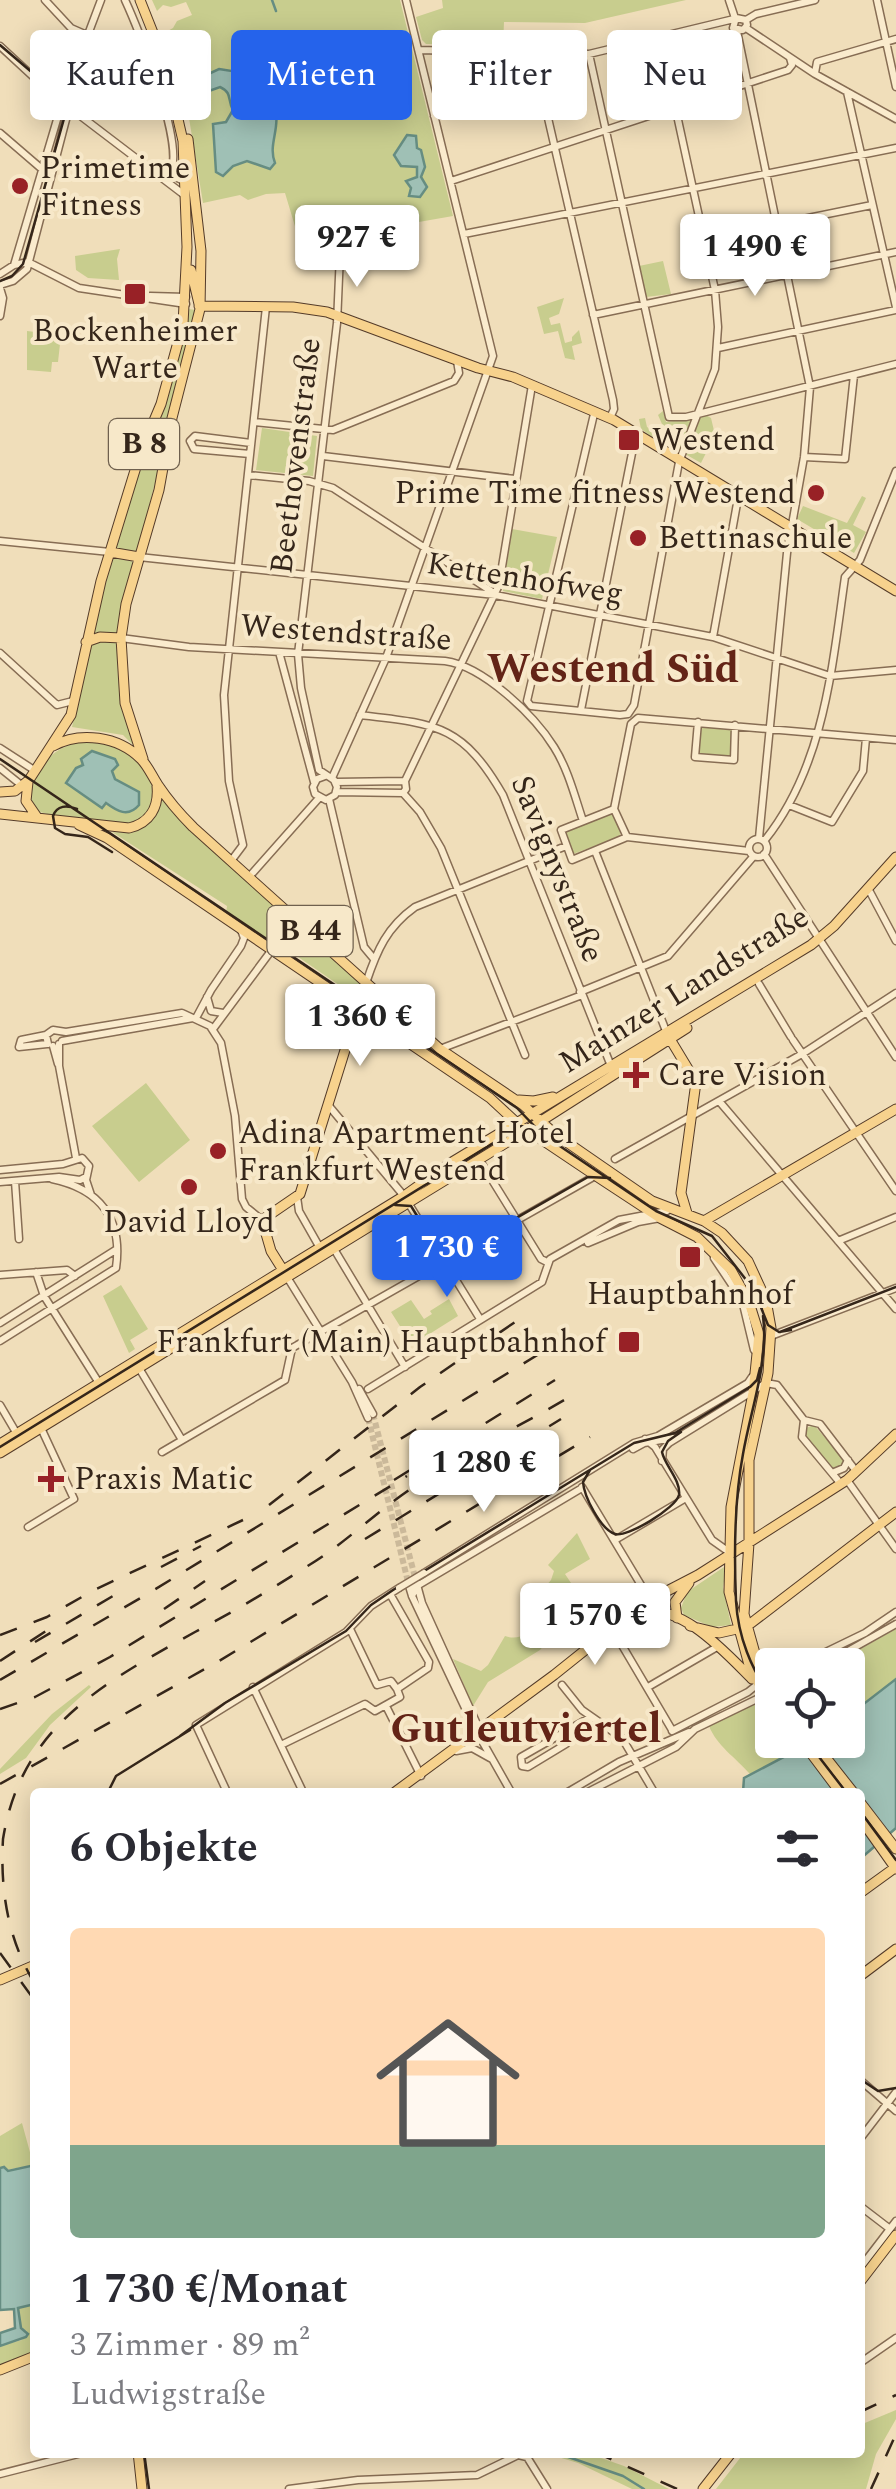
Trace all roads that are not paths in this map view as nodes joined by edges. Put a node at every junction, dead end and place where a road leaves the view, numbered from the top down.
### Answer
1 (45, 0) edge
2 (101, 0) edge
3 (124, 0) edge
4 (142, 0) edge
5 (406, 0) edge
6 (729, 0) edge
7 (815, 0) edge
8 (876, 0) edge
9 (737, 23) junction
10 (76, 30) edge
11 (90, 30) edge
12 (698, 30) edge
13 (896, 39) edge
14 (886, 41) junction
15 (0, 46) edge
16 (418, 50) junction
17 (432, 50) edge
18 (607, 50) edge
19 (588, 54) joint
20 (790, 58) junction
21 (30, 73) edge
22 (815, 74) junction
23 (746, 84) junction
24 (742, 85) edge
25 (896, 87) edge
26 (847, 92) junction
27 (432, 108) edge
28 (894, 116) edge
29 (62, 120) edge
30 (66, 120) edge
31 (435, 120) edge
32 (549, 120) edge
33 (636, 120) edge
34 (679, 120) edge
35 (88, 121) joint
36 (65, 126) junction
37 (606, 130) junction
38 (0, 133) edge
39 (555, 147) junction
40 (896, 148) edge
41 (861, 155) junction
42 (142, 161) junction
43 (54, 164) junction
44 (42, 170) junction
45 (169, 174) junction
46 (765, 174) junction
47 (451, 181) junction
48 (184, 187) junction
49 (692, 188) junction
50 (622, 202) junction
51 (872, 205) junction
52 (570, 212) junction
53 (776, 224) junction
54 (757, 228) junction
55 (464, 234) junction
56 (704, 239) junction
57 (187, 248) junction
58 (896, 252) edge
59 (340, 254) junction
60 (884, 254) junction
61 (23, 265) junction
62 (0, 274) edge
63 (787, 274) junction
64 (768, 278) junction
65 (0, 287) edge
66 (715, 290) junction
67 (186, 301) junction
68 (643, 304) junction
69 (200, 306) junction
70 (266, 307) junction
71 (896, 308) edge
72 (594, 315) junction
73 (0, 316) edge
74 (338, 318) junction
75 (798, 332) junction
76 (718, 348) junction
77 (458, 361) junction
78 (896, 364) edge
79 (488, 370) junction
80 (854, 376) junction
81 (532, 384) junction
82 (810, 386) junction
83 (698, 412) junction
84 (594, 414) junction
85 (610, 418) junction
86 (254, 422) junction
87 (326, 432) junction
88 (636, 434) junction
89 (145, 440) junction
90 (252, 442) junction
91 (165, 452) junction
92 (250, 454) junction
93 (323, 456) junction
94 (804, 457) junction
95 (679, 462) junction
96 (896, 471) edge
97 (451, 473) junction
98 (248, 476) junction
99 (515, 479) junction
100 (319, 483) junction
101 (738, 498) junction
102 (791, 528) junction
103 (0, 541) edge
104 (425, 548) junction
105 (110, 552) junction
106 (139, 557) junction
107 (853, 567) junction
108 (237, 568) junction
109 (307, 576) junction
110 (411, 587) junction
111 (896, 591) edge
112 (495, 595) junction
113 (548, 605) junction
114 (598, 614) junction
115 (649, 624) junction
116 (121, 638) junction
117 (713, 638) junction
118 (86, 642) junction
119 (227, 649) junction
120 (280, 652) junction
121 (0, 653) edge
122 (298, 654) junction
123 (386, 658) junction
124 (776, 658) junction
125 (461, 665) junction
126 (896, 670) edge
127 (830, 676) junction
128 (74, 701) junction
129 (581, 710) junction
130 (360, 715) junction
131 (631, 717) junction
132 (698, 722) junction
133 (432, 724) junction
134 (735, 726) junction
135 (770, 728) junction
136 (819, 733) junction
137 (866, 738) junction
138 (896, 740) edge
139 (53, 746) junction
140 (0, 748) edge
141 (144, 762) junction
142 (0, 768) edge
143 (331, 779) junction
144 (405, 781) junction
145 (27, 783) junction
146 (314, 783) junction
147 (157, 784) junction
148 (0, 792) edge
149 (336, 792) junction
150 (403, 793) junction
151 (319, 798) junction
152 (330, 799) junction
153 (789, 806) junction
154 (614, 809) junction
155 (0, 814) edge
156 (39, 819) junction
157 (584, 820) junction
158 (79, 824) junction
159 (627, 838) junction
160 (762, 839) junction
161 (566, 846) junction
162 (595, 851) junction
163 (751, 854) junction
164 (764, 854) junction
165 (896, 857) edge
166 (529, 860) junction
167 (231, 861) junction
168 (896, 866) edge
169 (249, 877) junction
170 (456, 888) junction
171 (870, 892) junction
172 (240, 930) junction
173 (821, 941) junction
174 (896, 941) edge
175 (271, 950) junction
176 (374, 959) junction
177 (641, 968) junction
178 (366, 982) junction
179 (759, 984) junction
180 (896, 992) edge
181 (581, 994) junction
182 (207, 996) junction
183 (361, 997) junction
184 (342, 999) junction
185 (357, 1010) junction
186 (225, 1012) junction
187 (867, 1012) junction
188 (196, 1018) junction
189 (114, 1024) junction
190 (510, 1024) junction
191 (213, 1029) junction
192 (107, 1032) junction
193 (668, 1036) junction
194 (54, 1042) junction
195 (440, 1049) junction
196 (802, 1054) junction
197 (525, 1055) dead end
198 (896, 1056) edge
199 (611, 1066) junction
200 (576, 1087) junction
201 (490, 1098) junction
202 (512, 1098) junction
203 (694, 1098) junction
204 (719, 1101) junction
205 (329, 1106) junction
206 (708, 1108) junction
207 (896, 1109) edge
208 (691, 1118) junction
209 (528, 1121) junction
210 (856, 1133) junction
211 (496, 1135) junction
212 (76, 1158) junction
213 (480, 1159) junction
214 (615, 1159) dead end
215 (0, 1170) edge
216 (595, 1176) junction
217 (781, 1176) junction
218 (86, 1177) junction
219 (52, 1179) junction
220 (15, 1181) junction
221 (0, 1183) edge
222 (896, 1191) edge
223 (92, 1196) junction
224 (403, 1196) junction
225 (298, 1197) junction
226 (634, 1202) junction
227 (655, 1211) junction
228 (634, 1216) junction
229 (695, 1218) junction
230 (896, 1218) edge
231 (262, 1220) junction
232 (517, 1221) junction
233 (599, 1235) junction
234 (19, 1240) dead end
235 (838, 1241) junction
236 (702, 1244) junction
237 (118, 1248) junction
238 (320, 1248) junction
239 (334, 1248) junction
240 (106, 1258) junction
241 (444, 1262) junction
242 (547, 1262) junction
243 (117, 1264) junction
244 (36, 1272) junction
245 (285, 1274) junction
246 (0, 1275) edge
247 (76, 1276) junction
248 (896, 1288) edge
249 (882, 1293) junction
250 (44, 1296) junction
251 (368, 1306) junction
252 (896, 1309) edge
253 (52, 1310) junction
254 (480, 1319) junction
255 (0, 1322) edge
256 (750, 1326) junction
257 (322, 1332) junction
258 (771, 1336) junction
259 (0, 1341) edge
260 (758, 1342) junction
261 (137, 1364) junction
262 (405, 1367) junction
263 (766, 1383) junction
264 (101, 1387) junction
265 (368, 1388) dead end
266 (753, 1390) junction
267 (737, 1403) junction
268 (0, 1405) edge
269 (748, 1414) junction
270 (370, 1416) tunnel mouth
271 (804, 1420) junction
272 (41, 1428) junction
273 (692, 1430) junction
274 (671, 1434) junction
275 (896, 1434) edge
276 (19, 1437) junction
277 (182, 1440) junction
278 (647, 1440) junction
279 (0, 1444) edge
280 (162, 1452) dead end
281 (0, 1453) edge
282 (662, 1460) junction
283 (848, 1460) junction
284 (857, 1472) junction
285 (832, 1473) junction
286 (581, 1482) junction
287 (844, 1482) junction
288 (686, 1498) junction
289 (896, 1512) edge
290 (749, 1522) junction
291 (880, 1525) junction
292 (28, 1527) dead end
293 (769, 1530) junction
294 (615, 1540) junction
295 (749, 1543) junction
296 (896, 1549) edge
297 (726, 1550) junction
298 (745, 1572) junction
299 (698, 1575) junction
300 (419, 1581) junction
301 (643, 1587) junction
302 (666, 1591) junction
303 (390, 1594) junction
304 (650, 1600) junction
305 (422, 1603) junction
306 (660, 1610) junction
307 (896, 1612) edge
308 (630, 1616) junction
309 (678, 1618) junction
310 (896, 1624) edge
311 (690, 1626) junction
312 (741, 1628) junction
313 (350, 1629) junction
314 (613, 1630) junction
315 (716, 1647) junction
316 (834, 1648) edge
317 (853, 1648) edge
318 (755, 1660) edge
319 (755, 1677) edge
320 (562, 1685) dead end
321 (254, 1687) junction
322 (648, 1687) junction
323 (397, 1689) junction
324 (755, 1690) edge
325 (755, 1693) edge
326 (517, 1702) junction
327 (386, 1706) junction
328 (473, 1715) junction
329 (591, 1717) junction
330 (569, 1730) junction
331 (672, 1730) junction
332 (695, 1730) junction
333 (477, 1732) junction
334 (669, 1741) junction
335 (281, 1745) junction
336 (450, 1753) junction
337 (632, 1756) junction
338 (814, 1758) edge
339 (826, 1758) edge
340 (492, 1759) junction
341 (637, 1764) junction
342 (421, 1776) junction
343 (226, 1788) edge
344 (301, 1788) edge
345 (403, 1788) edge
346 (509, 1788) edge
347 (575, 1788) edge
348 (595, 1788) edge
349 (652, 1788) edge
350 (837, 1788) edge
351 (850, 1788) edge
352 (865, 1810) edge
353 (865, 1823) edge
354 (892, 1850) edge
355 (896, 1868) edge
356 (865, 1890) edge
357 (896, 1950) edge
358 (30, 1967) edge
359 (865, 1972) edge
360 (0, 1983) edge
361 (865, 2084) edge
362 (896, 2092) edge
363 (887, 2104) junction
364 (896, 2111) edge
365 (865, 2133) edge
366 (865, 2210) edge
367 (896, 2221) edge
368 (893, 2232) edge
369 (896, 2244) edge
370 (865, 2263) edge
371 (865, 2274) edge
372 (865, 2284) edge
373 (896, 2338) edge
374 (30, 2358) edge
375 (865, 2360) edge
376 (0, 2370) edge
377 (63, 2458) edge
378 (139, 2458) edge
379 (512, 2458) edge
380 (527, 2458) edge
381 (727, 2458) edge
382 (0, 2474) edge
383 (410, 2476) junction
384 (142, 2489) edge
385 (288, 2489) edge
386 (411, 2489) edge
387 (547, 2489) edge
388 (703, 2489) edge

1 - 10 street
2 - 11 street
3 - 45 street
4 - 48 main road, B 8
4 - 48 main road, B 8
5 - 16 street
6 - 9 street
7 - 9 street
8 - 14 street
9 - 12 street
9 - 20 street
9 - 23 street
13 - 14 street
14 - 22 street
14 - 25 street
15 - 21 street
16 - 17 street
16 - 27 street
18 - 19 street
19 - 37 street
20 - 22 street
20 - 23 street
22 - 26 street
23 - 24 street
23 - 46 street
26 - 28 street
26 - 41 street
29 - 44 street
30 - 36 street
31 - 47 street
32 - 39 street
33 - 37 street
34 - 49 street
35 - 36 street
35 - 42 street
36 - 43 street
37 - 39 street
37 - 50 street
38 - 44 street
39 - 47 street
39 - 52 street
40 - 41 street
41 - 46 street
41 - 51 street
42 - 45 street
42 - 48 street
43 - 44 street
43 - 61 street
44 - 61 street
45 - 48 street
46 - 49 street
46 - 53 street
47 - 55 street
48 - 57 main road, B 8
48 - 69 main road, B 8
49 - 50 street
49 - 56 street
50 - 52 street
50 - 68 street
51 - 53 street
51 - 60 street
52 - 55 street
52 - 72 street
53 - 54 street
53 - 63 street
54 - 56 street
54 - 64 street
55 - 79 street
56 - 66 street
57 - 67 main road, B 8
57 - 69 main road
58 - 60 street
59 - 59 street
59 - 74 street, Beethovenstraße
60 - 63 street
60 - 71 street
61 - 62 street
61 - 65 street
61 - 67 street
63 - 64 street
63 - 75 street
64 - 66 street
65 - 73 street
66 - 68 street
66 - 76 street
67 - 69 main road
67 - 89 main road, B 8
68 - 72 street
68 - 83 street
69 - 70 main road
69 - 91 main road, B 8
70 - 74 main road
70 - 86 street
71 - 75 street
72 - 85 street
74 - 77 main road
74 - 87 street, Beethovenstraße
75 - 76 street
75 - 82 street
76 - 83 street
77 - 79 main road
77 - 87 street
78 - 80 street
79 - 81 main road
79 - 97 street
80 - 82 street
80 - 94 street
81 - 84 main road
81 - 99 street
82 - 83 street
82 - 94 street
83 - 95 street
84 - 85 main road
84 - 113 street
85 - 88 main road
86 - 87 street
86 - 90 street
87 - 93 street, Beethovenstraße
88 - 95 main road
88 - 114 street
89 - 91 main road
89 - 105 main road, B 8
90 - 92 street
90 - 92 street
91 - 106 main road, B 8
92 - 98 street
93 - 97 street
93 - 100 street, Beethovenstraße
94 - 102 street
95 - 101 main road
95 - 115 street
96 - 107 street
97 - 99 street
97 - 104 street
98 - 100 street
98 - 108 street
99 - 112 street
100 - 104 street
100 - 109 street, Beethovenstraße
101 - 102 main road
101 - 117 street
102 - 107 main road
102 - 124 street
103 - 105 street
104 - 110 street
104 - 112 street
105 - 106 main road
105 - 118 main road, B 8
106 - 108 street, Kettenhofweg
106 - 116 main road, B 8
107 - 111 main road
107 - 127 street
108 - 109 street, Kettenhofweg
108 - 119 street
109 - 110 street, Kettenhofweg
109 - 122 street, Beethovenstraße
110 - 112 street, Kettenhofweg
110 - 123 street
112 - 113 street, Kettenhofweg
112 - 125 street
113 - 114 street, Kettenhofweg
113 - 129 street
114 - 115 street, Kettenhofweg
114 - 129 street
115 - 117 street, Kettenhofweg
115 - 131 street
116 - 118 main road, Westendstraße
116 - 119 street, Westendstraße
116 - 141 main road, B 8
117 - 124 street, Kettenhofweg
118 - 128 main road, B 8
119 - 120 street, Westendstraße
119 - 167 street
120 - 122 street, Westendstraße
120 - 146 street
121 - 128 street
122 - 123 street, Westendstraße
122 - 143 street, Beethovenstraße
123 - 125 street, Westendstraße
123 - 130 street
124 - 127 street, Kettenhofweg
124 - 135 street
125 - 133 street
125 - 157 street, Westendstraße
126 - 127 street, Kettenhofweg
127 - 136 street
128 - 139 main road, B 8
129 - 131 street
130 - 133 street, Savignystraße
130 - 143 street
131 - 132 street
131 - 154 street
132 - 134 street
132 - 134 street
133 - 144 street
133 - 166 street, Savignystraße
134 - 135 street
135 - 136 street
135 - 160 street
136 - 137 street
136 - 153 street
137 - 138 street
137 - 153 street
139 - 141 main road
139 - 145 main road, B 8
140 - 145 street
141 - 147 main road, B 8
142 - 145 street
143 - 144 street
143 - 146 street
143 - 149 street
144 - 150 street
145 - 148 main road
145 - 156 main road
146 - 151 street
147 - 158 main road
147 - 167 main road, B 44
149 - 150 street
149 - 152 street
150 - 170 street
151 - 152 street
151 - 169 street
152 - 176 street
153 - 160 street
154 - 157 street
154 - 159 street
155 - 156 main road
156 - 158 main road
157 - 161 street
158 - 172 main road, B 44
159 - 162 street
159 - 163 street
160 - 163 street
160 - 164 street
161 - 162 street
161 - 166 street
162 - 177 street
163 - 164 street
163 - 177 street
164 - 173 street
165 - 173 main road, Mainzer Landstraße
166 - 170 street
166 - 181 street, Savignystraße
167 - 169 main road, B 44
168 - 171 main road, Mainzer Landstraße
169 - 178 main road, B 44
170 - 176 street
170 - 190 street
171 - 173 main road, Mainzer Landstraße
171 - 174 street
172 - 175 main road, B 44
172 - 182 street
173 - 179 main road, Mainzer Landstraße
173 - 187 street
173 - 193 main road, Mainzer Landstraße
175 - 184 main road, B 44
175 - 186 street
176 - 178 street
177 - 181 street
177 - 193 street
178 - 183 main road
178 - 195 main road, B 44
179 - 193 main road, Mainzer Landstraße
179 - 196 street, Mainzer Landstraße
180 - 187 street
181 - 190 street
181 - 199 street, Savignystraße
182 - 186 street
182 - 188 street
183 - 184 main road
183 - 185 main road
184 - 185 main road, B 44
185 - 201 main road, B 44
185 - 205 main road
186 - 191 street
187 - 196 street
187 - 198 street
188 - 189 street
188 - 191 street
188 - 192 street
189 - 192 street
189 - 194 street
190 - 195 street
190 - 197 street
191 - 231 street
192 - 194 street
193 - 199 main road, Mainzer Landstraße
193 - 203 main road
193 - 209 main road, Mainzer Landstraße
194 - 212 street
195 - 202 main road, B 44
196 - 204 street
196 - 210 street, Mainzer Landstraße
199 - 200 main road, Mainzer Landstraße
200 - 202 main road
200 - 209 main road, Mainzer Landstraße
201 - 209 main road, B 44
201 - 211 main road
202 - 209 main road, B 44
203 - 206 street
203 - 208 main road
204 - 206 street
204 - 217 street
205 - 224 street
205 - 225 main road
206 - 208 street
207 - 210 main road
208 - 214 street
208 - 229 main road
209 - 211 main road, Mainzer Landstraße
209 - 213 main road, Mainzer Landstraße
209 - 216 main road, B 44
209 - 227 main road, B 44
210 - 217 main road
210 - 222 street, Mainzer Landstraße
211 - 224 main road, Mainzer Landstraße
212 - 215 street
212 - 218 street
213 - 224 main road, Mainzer Landstraße
213 - 232 street
216 - 226 main road, B 44
216 - 232 street
217 - 229 main road
217 - 235 street
218 - 219 street
218 - 223 street
219 - 220 street
219 - 223 street
220 - 221 street
220 - 234 street
223 - 237 street
224 - 238 main road, Mainzer Landstraße
224 - 239 main road, Mainzer Landstraße
224 - 241 street
225 - 231 main road
225 - 238 street
226 - 227 main road, B 44
226 - 228 main road
227 - 228 street
227 - 229 main road, B 44
227 - 233 street
227 - 236 main road, B 44
228 - 233 street
229 - 236 main road
229 - 258 main road, B 44
230 - 235 street
231 - 245 main road
232 - 241 street
232 - 242 street
233 - 242 street
235 - 249 street
236 - 256 street
236 - 260 main road, B 44
237 - 240 street
237 - 243 street
238 - 245 main road, Mainzer Landstraße
239 - 245 main road, Mainzer Landstraße
239 - 251 street
240 - 243 street
240 - 247 street
241 - 251 street
241 - 254 street
242 - 254 street
243 - 253 street
244 - 246 street
244 - 247 street
244 - 250 street
245 - 257 street
245 - 261 main road, Mainzer Landstraße
247 - 250 street
248 - 249 street
249 - 252 street
249 - 258 street
250 - 253 street
250 - 255 street
251 - 257 street
251 - 262 street
253 - 259 street
253 - 264 street
254 - 262 street
256 - 260 street
256 - 274 street
257 - 270 street
257 - 277 street
258 - 263 main road, B 44
260 - 266 main road, B 44
261 - 264 main road, Mainzer Landstraße
261 - 277 street
262 - 265 street
263 - 266 street
263 - 271 street
263 - 290 main road, B 44
264 - 272 main road, Mainzer Landstraße
264 - 276 main road, Mainzer Landstraße
266 - 267 street
266 - 269 main road, B 44
267 - 269 street
267 - 273 street
268 - 276 street
269 - 297 main road, B 44
271 - 283 street
271 - 285 street
272 - 276 main road, Mainzer Landstraße
272 - 292 street
273 - 274 street
273 - 282 street
274 - 278 street
275 - 284 main road
276 - 279 main road, Mainzer Landstraße
276 - 281 main road, Mainzer Landstraße
277 - 280 street
278 - 282 street
278 - 286 street
282 - 288 street
283 - 284 street
283 - 285 street
284 - 287 main road
285 - 287 street
286 - 294 street
286 - 300 street
286 - 300 street
287 - 291 street
287 - 293 main road
288 - 294 street
288 - 297 street
289 - 291 main road
290 - 293 main road
290 - 295 main road, B 44
291 - 296 street
291 - 312 main road
293 - 295 main road
294 - 301 street
295 - 297 main road
295 - 298 main road, B 44
297 - 298 main road
297 - 299 main road
297 - 312 main road, B 44
298 - 312 main road, B 44
299 - 302 main road
299 - 309 main road
300 - 303 street, bridge
300 - 305 street
300 - 305 street
300 - 333 street
301 - 302 street
301 - 304 street
302 - 304 main road
303 - 313 street
303 - 323 street
304 - 306 street
304 - 308 main road
305 - 328 street
306 - 308 main road
306 - 309 main road
307 - 316 street
308 - 314 main road
309 - 311 main road
310 - 317 street
311 - 312 main road
311 - 315 main road
312 - 318 main road, B 44
313 - 321 street
313 - 323 street
314 - 322 street
314 - 326 main road
315 - 319 main road
315 - 322 street
320 - 329 street
321 - 335 street
321 - 343 street
322 - 331 street
323 - 327 street
324 - 331 street
325 - 332 street
326 - 328 street
326 - 333 main road
327 - 335 street
327 - 342 street
328 - 333 street
329 - 330 street
329 - 337 street
330 - 330 street
331 - 334 street
332 - 334 street
332 - 341 street
333 - 336 main road
333 - 340 street
334 - 337 street
335 - 344 street
336 - 340 street
336 - 342 main road
337 - 341 street
337 - 347 street
338 - 350 main road
339 - 351 main road
340 - 346 street
341 - 348 street
341 - 349 street
342 - 345 main road
352 - 354 main road
353 - 354 main road
354 - 355 main road
355 - 356 main road
357 - 359 main road
358 - 360 main road
361 - 363 street
362 - 363 street
363 - 364 street
363 - 365 street
366 - 368 street
367 - 368 street
368 - 370 street
368 - 371 main road
369 - 372 main road
373 - 375 street
374 - 376 main road
377 - 382 street
378 - 384 main road
379 - 383 street
380 - 387 street
381 - 388 main road
383 - 385 street
383 - 386 street

